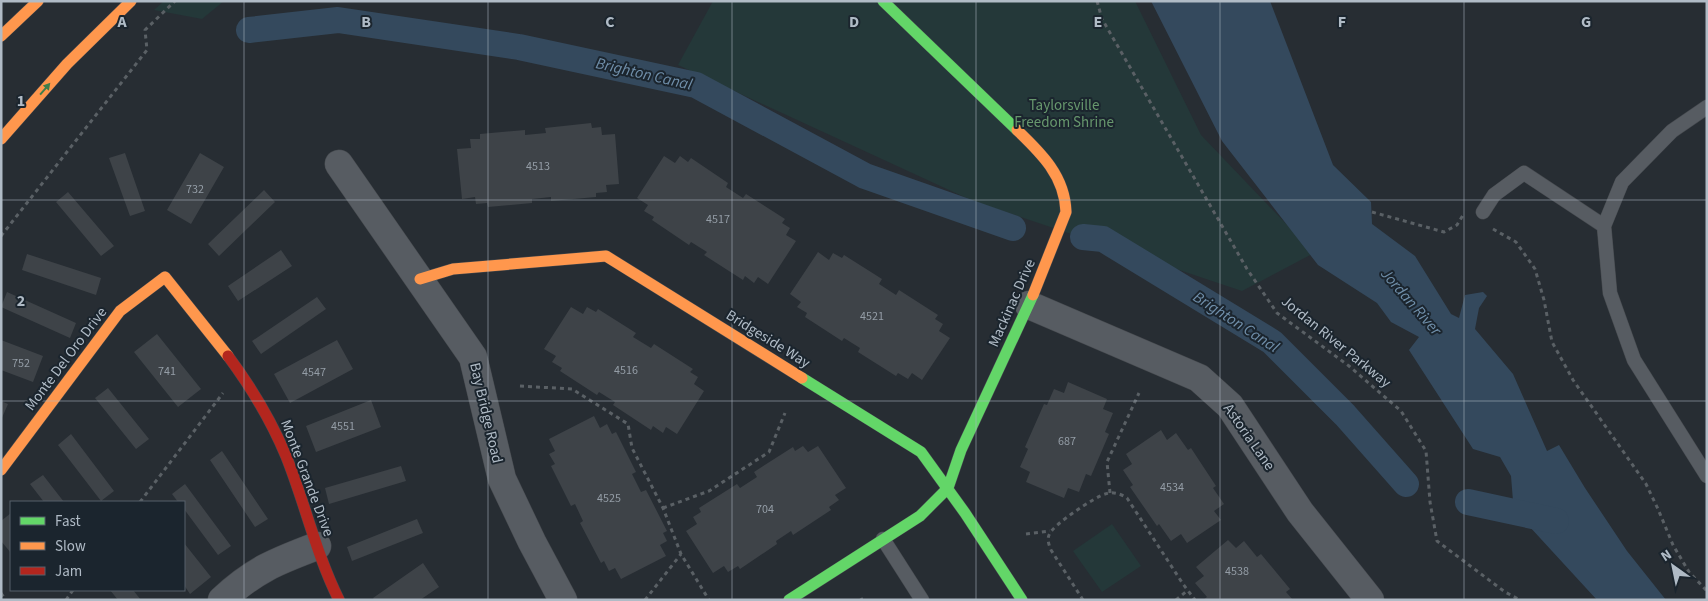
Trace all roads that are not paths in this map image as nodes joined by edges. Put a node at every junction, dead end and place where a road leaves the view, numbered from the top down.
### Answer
1 (38, 1) edge
2 (130, 1) edge
3 (883, 1) edge
4 (4, 34) edge
5 (1707, 106) edge
6 (1, 139) edge
7 (339, 164) dead end
8 (1477, 215) road end
9 (1604, 226) junction
10 (165, 277) joint
11 (420, 279) junction
12 (1029, 305) junction
13 (1, 470) edge
14 (1707, 476) edge
15 (948, 488) junction
16 (883, 539) junction
17 (317, 546) junction
18 (222, 600) edge
19 (339, 600) edge
20 (563, 600) edge
21 (789, 600) edge
22 (922, 600) edge
23 (1022, 600) edge
24 (1370, 600) edge

1 - 4 street
6 -> 2 street
3 - 12 street, Mackinac Drive
5 - 9 lane
7 - 11 street, Bay Bridge Road
8 - 9 lane
9 - 14 lane
10 - 13 street, Monte Del Oro Drive
10 - 17 street, Monte Grande Drive
11 - 15 street, Bridgeside Way
11 - 20 street, Bay Bridge Road
12 - 15 street, Mackinac Drive
12 - 24 street, Astoria Lane
15 - 16 street, Mackinac Drive
15 - 23 street, Bridgeside Way
16 - 21 street, Mackinac Drive
16 - 22 lane
17 - 18 street
17 - 19 street, Monte Grande Drive

